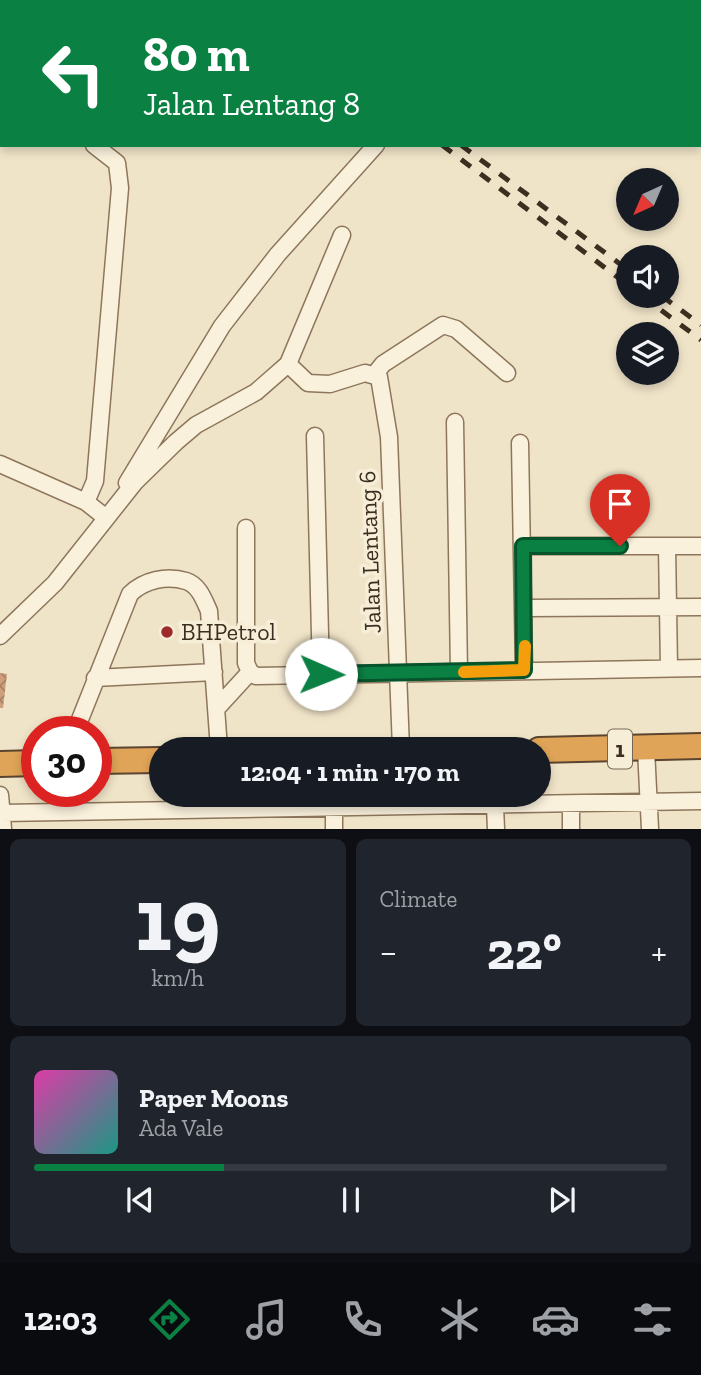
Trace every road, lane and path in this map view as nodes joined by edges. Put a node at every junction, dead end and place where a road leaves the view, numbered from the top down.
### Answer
1 (97, 147) edge
2 (374, 147) edge
3 (342, 235) dead end
4 (288, 364) junction
5 (507, 373) dead end
6 (375, 374) junction
7 (455, 422) dead end
8 (314, 436) dead end
9 (520, 443) dead end
10 (0, 464) edge
11 (86, 502) junction
12 (105, 517) junction
13 (246, 528) dead end
14 (701, 545) edge
15 (523, 546) junction
16 (667, 546) junction
17 (701, 607) edge
18 (525, 608) junction
19 (667, 608) junction
20 (0, 636) edge
21 (669, 668) junction
22 (701, 668) edge
23 (524, 670) junction
24 (250, 671) junction
25 (214, 672) junction
26 (459, 672) junction
27 (321, 674) junction
28 (398, 674) junction
29 (95, 678) junction
30 (217, 708) junction
31 (81, 716) edge
32 (218, 737) edge
33 (401, 737) edge
34 (701, 746) edge
35 (646, 748) junction
36 (551, 750) edge
37 (149, 760) edge
38 (112, 761) edge
39 (21, 763) edge
40 (0, 764) edge
41 (0, 795) edge
42 (701, 801) edge
43 (650, 802) junction
44 (551, 805) edge
45 (570, 805) junction
46 (243, 807) edge
47 (334, 807) edge
48 (495, 807) edge
49 (2, 823) edge
50 (334, 829) edge
51 (496, 829) edge
52 (571, 829) edge
53 (650, 829) edge

1 - 11 street
2 - 12 street
3 - 4 street
4 - 6 street
4 - 12 street
5 - 6 street
6 - 28 street, Jalan Lentang 6
7 - 26 street
8 - 27 street
9 - 15 street
10 - 11 street
11 - 12 street
12 - 20 street
13 - 24 street
14 - 16 street
15 - 16 street
15 - 18 street
16 - 19 street
17 - 19 street
18 - 19 street
18 - 23 street
19 - 21 street
21 - 22 street
21 - 23 street
23 - 26 street
24 - 27 street
24 - 30 street
25 - 29 street
25 - 29 street
25 - 30 street
26 - 28 street
27 - 28 street
28 - 33 street, Jalan Lentang 6
29 - 31 street
30 - 32 street
34 - 35 highway, 1
35 - 36 highway, 1
35 - 43 street
37 - 38 highway
39 - 40 highway
41 - 49 street
42 - 43 street
43 - 45 street
43 - 53 street
44 - 45 street
45 - 52 street
46 - 49 street
47 - 50 street
48 - 51 street

